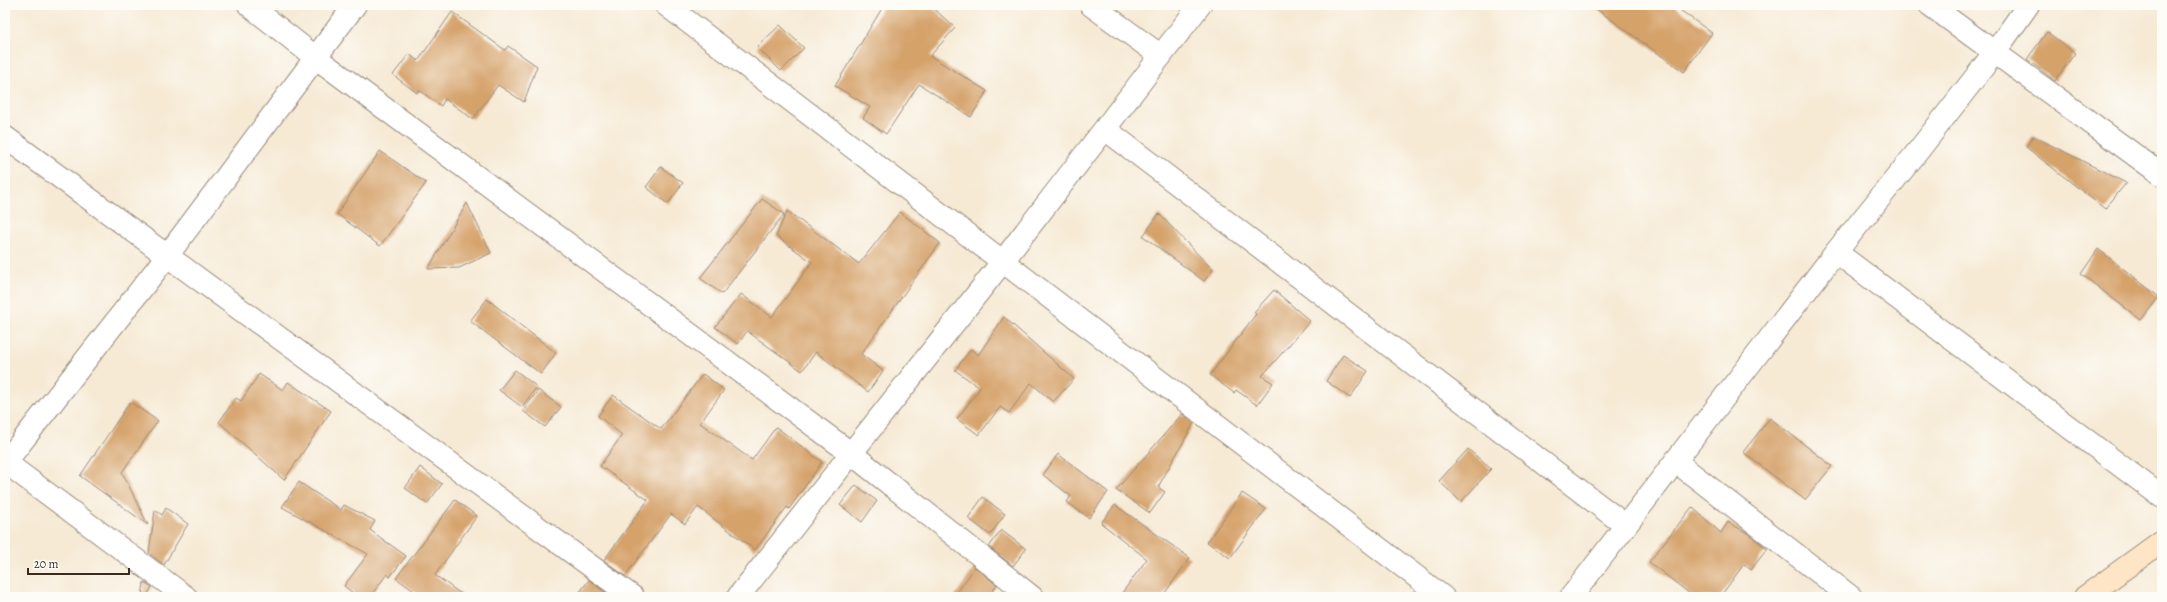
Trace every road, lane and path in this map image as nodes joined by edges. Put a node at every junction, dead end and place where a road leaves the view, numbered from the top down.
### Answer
1 (249, 5) edge
2 (355, 5) edge
3 (666, 5) edge
4 (1091, 5) edge
5 (1200, 5) edge
6 (1930, 5) edge
7 (2028, 5) edge
8 (1995, 52) junction
9 (1161, 56) junction
10 (315, 57) junction
11 (1105, 129) junction
12 (5, 137) edge
13 (2162, 175) edge
14 (1836, 252) junction
15 (167, 256) junction
16 (1004, 261) junction
17 (852, 454) junction
18 (1675, 461) junction
19 (5, 462) edge
20 (2162, 497) edge
21 (1625, 525) junction
22 (2162, 541) edge
23 (186, 597) edge
24 (634, 597) edge
25 (738, 597) edge
26 (1032, 597) edge
27 (1443, 597) edge
28 (1571, 597) edge
29 (1851, 597) edge
30 (2085, 597) edge

1 - 10 street
2 - 10 street
3 - 16 street
4 - 9 street
5 - 9 street
6 - 8 street
7 - 8 street
8 - 13 street
8 - 14 street
9 - 11 street
10 - 15 street
10 - 17 street
11 - 16 street
11 - 21 street
12 - 15 street
14 - 18 street
14 - 20 street
15 - 19 street
15 - 24 street
16 - 17 street
16 - 27 street
17 - 25 street
17 - 26 street
18 - 21 street
18 - 29 street
19 - 23 street
21 - 28 street
22 - 30 main road

